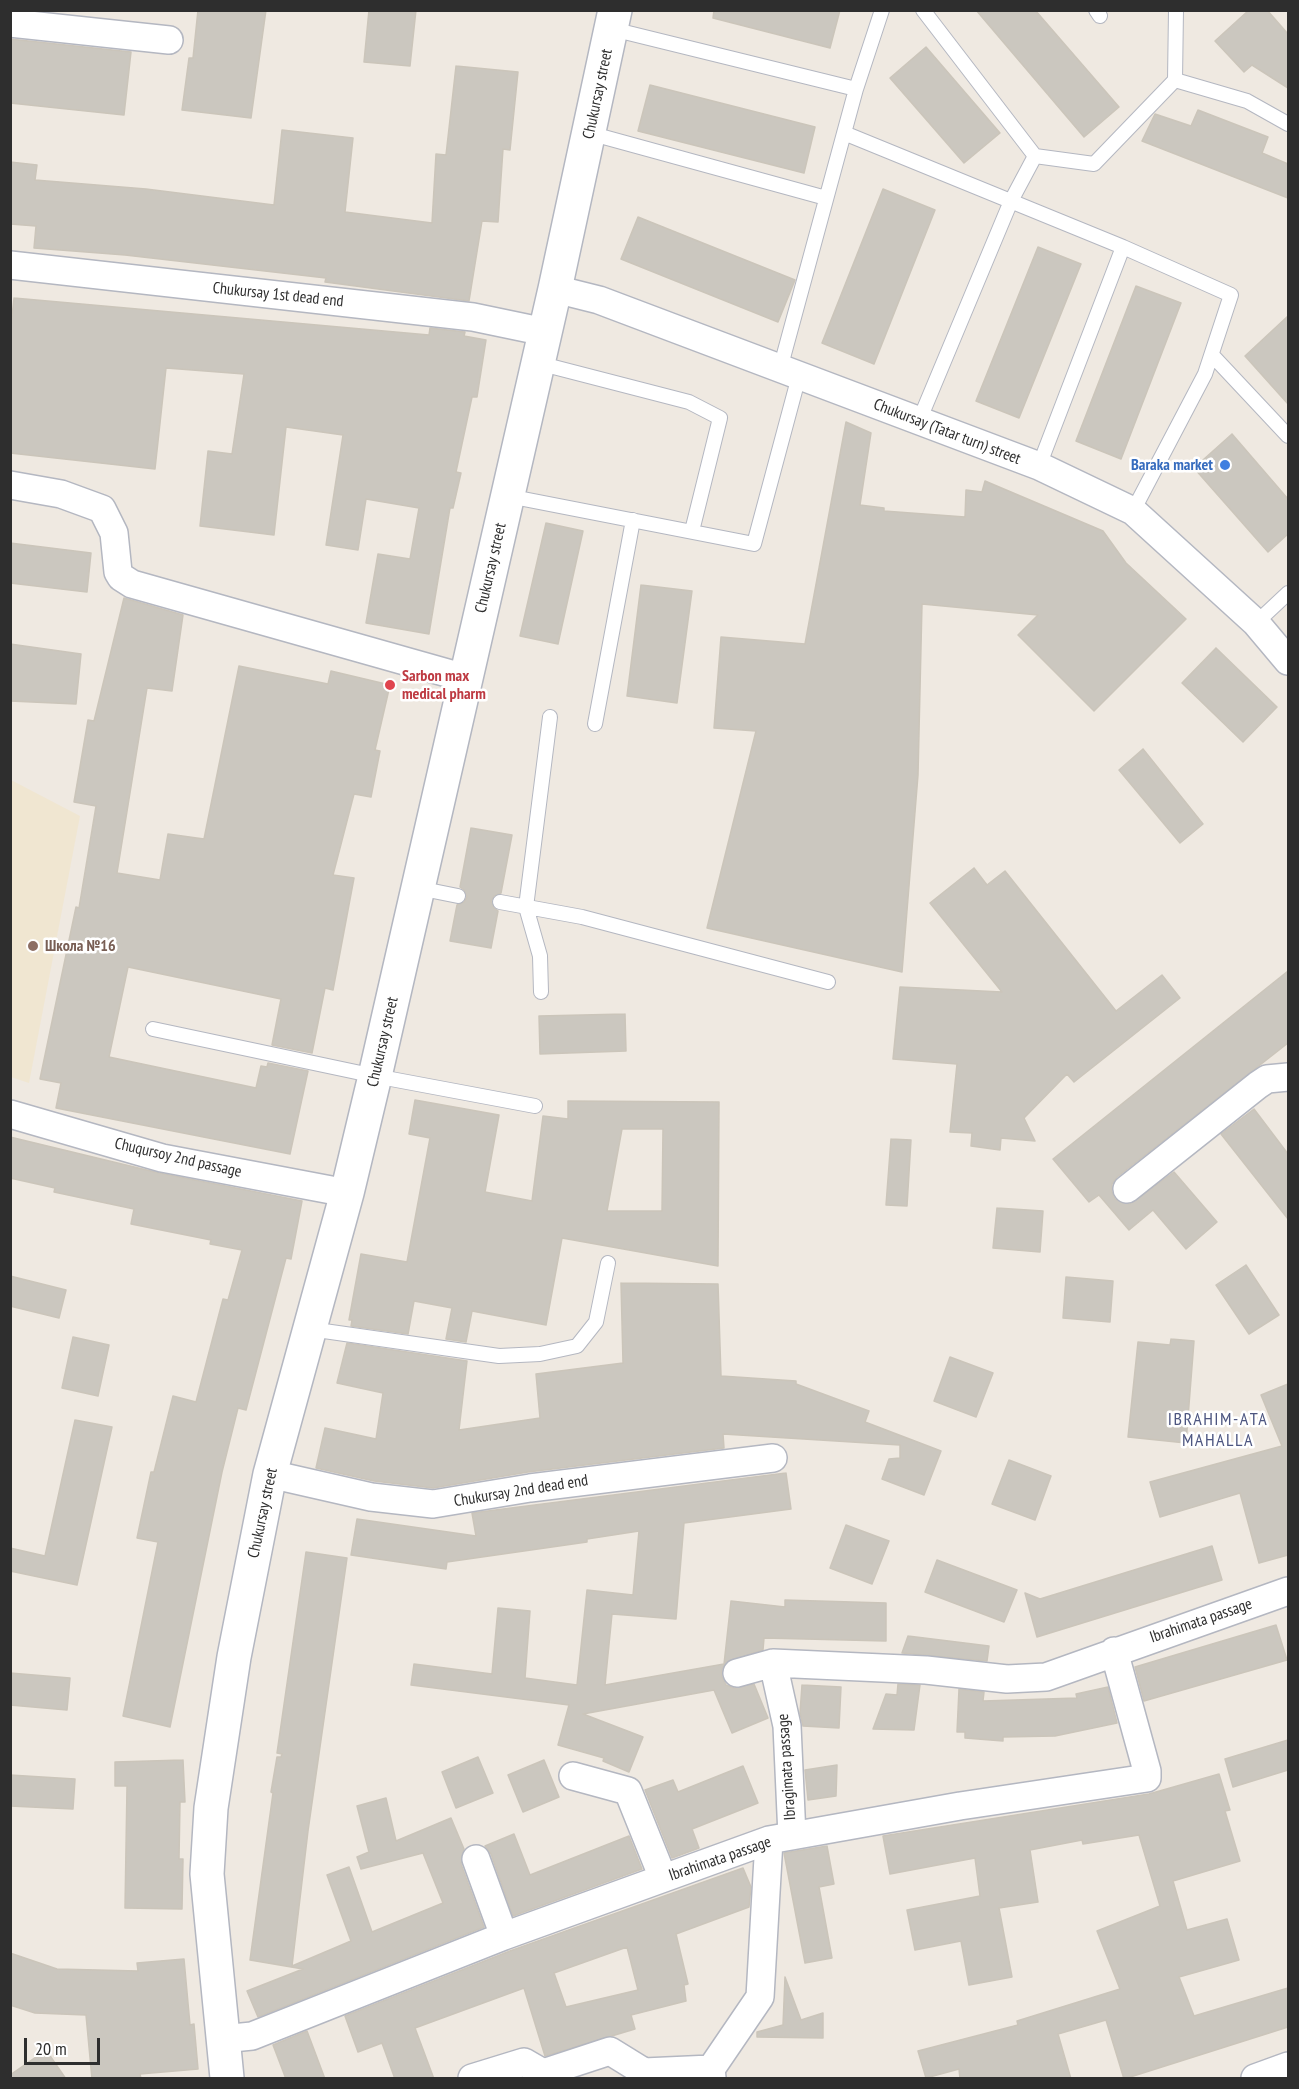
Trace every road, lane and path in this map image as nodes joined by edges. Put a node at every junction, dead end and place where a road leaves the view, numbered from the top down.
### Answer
1 (882, 10) edge
2 (923, 10) edge
3 (1176, 10) edge
4 (614, 20) edge
5 (10, 23) edge
6 (169, 40) dead end
7 (1175, 80) junction
8 (856, 90) junction
9 (1288, 124) edge
10 (589, 133) junction
11 (844, 133) junction
12 (1035, 156) junction
13 (826, 198) junction
14 (1011, 201) junction
15 (1123, 247) junction
16 (10, 265) edge
17 (555, 289) junction
18 (545, 332) junction
19 (1212, 355) junction
20 (538, 363) junction
21 (789, 373) junction
22 (919, 421) junction
23 (1288, 436) edge
24 (1039, 466) junction
25 (10, 485) edge
26 (508, 496) junction
27 (1133, 511) junction
28 (633, 520) junction
29 (692, 531) junction
30 (1288, 594) edge
31 (1256, 623) junction
32 (1288, 661) edge
33 (465, 678) junction
34 (550, 717) dead end
35 (595, 724) dead end
36 (418, 888) junction
37 (458, 896) dead end
38 (500, 903) dead end
39 (526, 907) junction
40 (828, 982) dead end
41 (541, 992) dead end
42 (153, 1029) dead end
43 (375, 1076) junction
44 (1288, 1077) edge
45 (535, 1106) dead end
46 (10, 1114) edge
47 (1127, 1189) dead end
48 (347, 1193) junction
49 (608, 1263) dead end
50 (310, 1329) junction
51 (773, 1458) dead end
52 (270, 1474) junction
53 (1288, 1591) edge
54 (1114, 1652) junction
55 (773, 1663) junction
56 (737, 1673) dead end
57 (573, 1776) dead end
58 (781, 1838) junction
59 (476, 1859) dead end
60 (663, 1878) junction
61 (504, 1936) junction
62 (222, 2039) junction
63 (1288, 2066) edge
64 (711, 2074) edge
65 (227, 2079) edge
66 (472, 2079) edge
67 (1255, 2079) edge

1 - 8 lane
2 - 12 lane
3 - 7 lane
4 - 8 lane
4 - 10 street, Chukursay street
5 - 6 street
7 - 9 lane
7 - 12 lane
8 - 11 lane
10 - 13 lane
10 - 17 street, Chukursay street
11 - 13 lane
11 - 14 lane
12 - 14 lane
13 - 21 lane
14 - 15 lane
14 - 22 lane
15 - 19 lane
15 - 24 lane
16 - 18 street, Chukursay 1st dead end
17 - 18 street, Chukursay street
17 - 21 street, Chukursay (Tatar turn) street
18 - 20 street, Chukursay street
19 - 23 lane
19 - 27 lane
20 - 26 street, Chukursay street
20 - 29 lane
21 - 22 street, Chukursay (Tatar turn) street
21 - 29 lane
22 - 24 street, Chukursay (Tatar turn) street
24 - 27 street, Chukursay (Tatar turn) street
25 - 33 street
26 - 28 lane
26 - 33 street, Chukursay street
27 - 31 street, Chukursay (Tatar turn) street
28 - 29 lane
28 - 35 lane
30 - 31 lane
31 - 32 street, Chukursay (Tatar turn) street
33 - 36 street, Chukursay street
34 - 39 lane
36 - 37 lane
36 - 43 street, Chukursay street
38 - 39 lane
39 - 40 lane
39 - 41 lane
42 - 43 lane
43 - 45 lane
43 - 48 street, Chukursay street
44 - 47 street
46 - 48 street, Chuqursoy 2nd passage
48 - 50 street, Chukursay street
49 - 50 lane
50 - 52 street, Chukursay street
51 - 52 street, Chukursay 2nd dead end
52 - 62 street, Chukursay street
53 - 54 street, Ibrahimаta passage
54 - 55 street, Ibrahimаta passage
54 - 58 street, Ibrahimаta passage
55 - 56 street, Ibrahimаta passage
55 - 58 street, Ibragimаta passage
57 - 60 street
58 - 60 street, Ibrahimаta passage
58 - 64 street, Ibragimаta passage
59 - 61 street
60 - 61 street, Ibrahimаta passage
61 - 62 street, Ibrahimаta passage
62 - 65 street, Chukursay street
63 - 67 street
64 - 66 street

